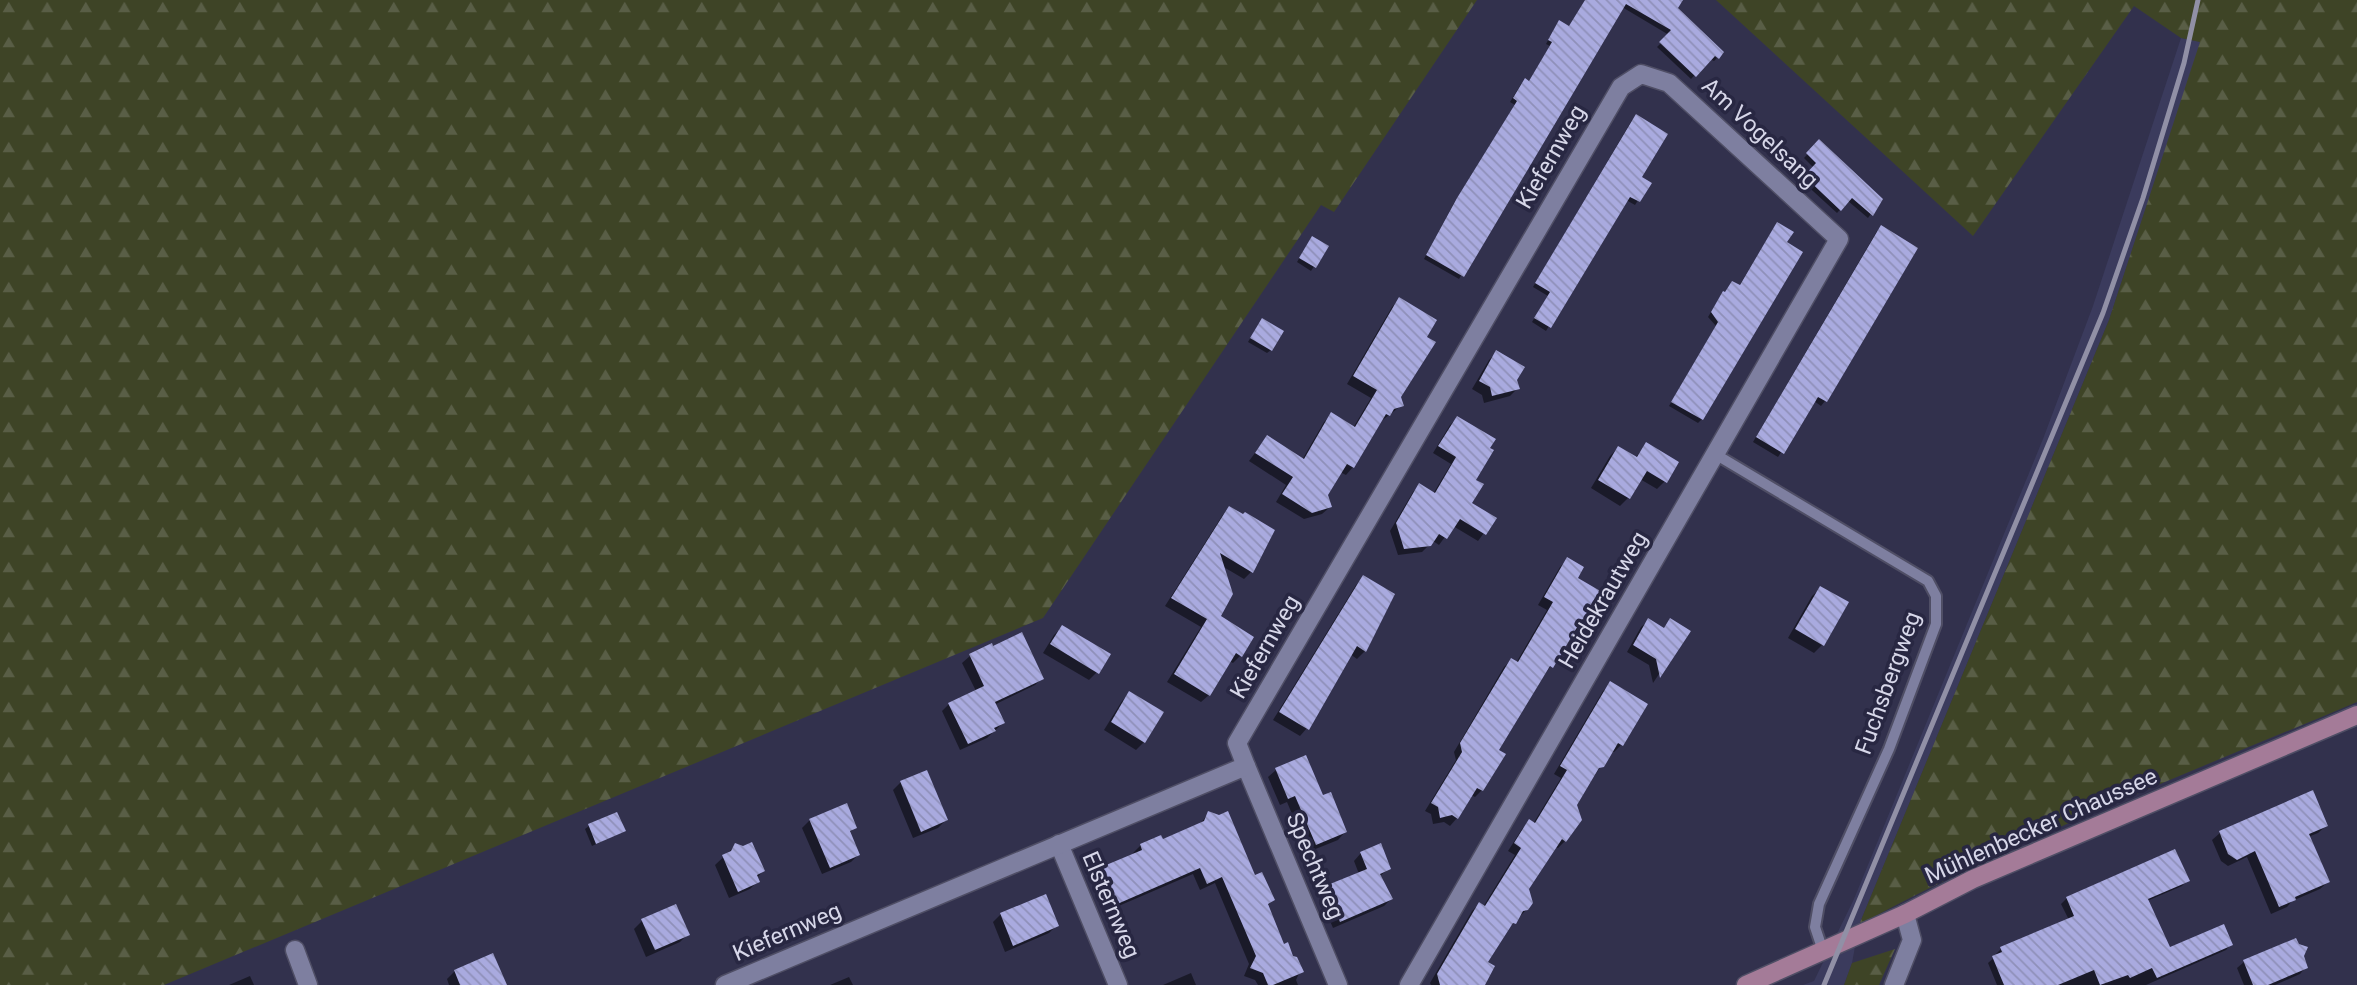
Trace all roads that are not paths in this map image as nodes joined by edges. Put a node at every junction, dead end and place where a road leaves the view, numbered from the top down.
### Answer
1 (1642, 74) joint
2 (1839, 239) joint
3 (1715, 454) junction
4 (2357, 715) edge
5 (1246, 766) junction
6 (1059, 844) junction
7 (1905, 914) junction
8 (295, 950) dead end
9 (1823, 951) junction
10 (308, 985) edge
11 (725, 985) edge
12 (1118, 985) edge
13 (1338, 985) edge
14 (1409, 985) edge
15 (1746, 985) edge
16 (1894, 985) edge

1 - 2 street, Am Vogelsang
1 - 5 street, Kiefernweg
2 - 3 street, Heidekrautweg
3 - 9 lane, Fuchsbergweg
3 - 14 street, Heidekrautweg
4 - 7 main road, Mühlenbecker Chaussee
5 - 6 street, Kiefernweg
5 - 13 street, Spechtweg
6 - 11 street, Kiefernweg
6 - 12 street, Elsternweg
7 - 9 main road, Mühlenbecker Chaussee
7 - 16 street
8 - 10 street
9 - 15 main road, Mühlenbecker Chaussee

